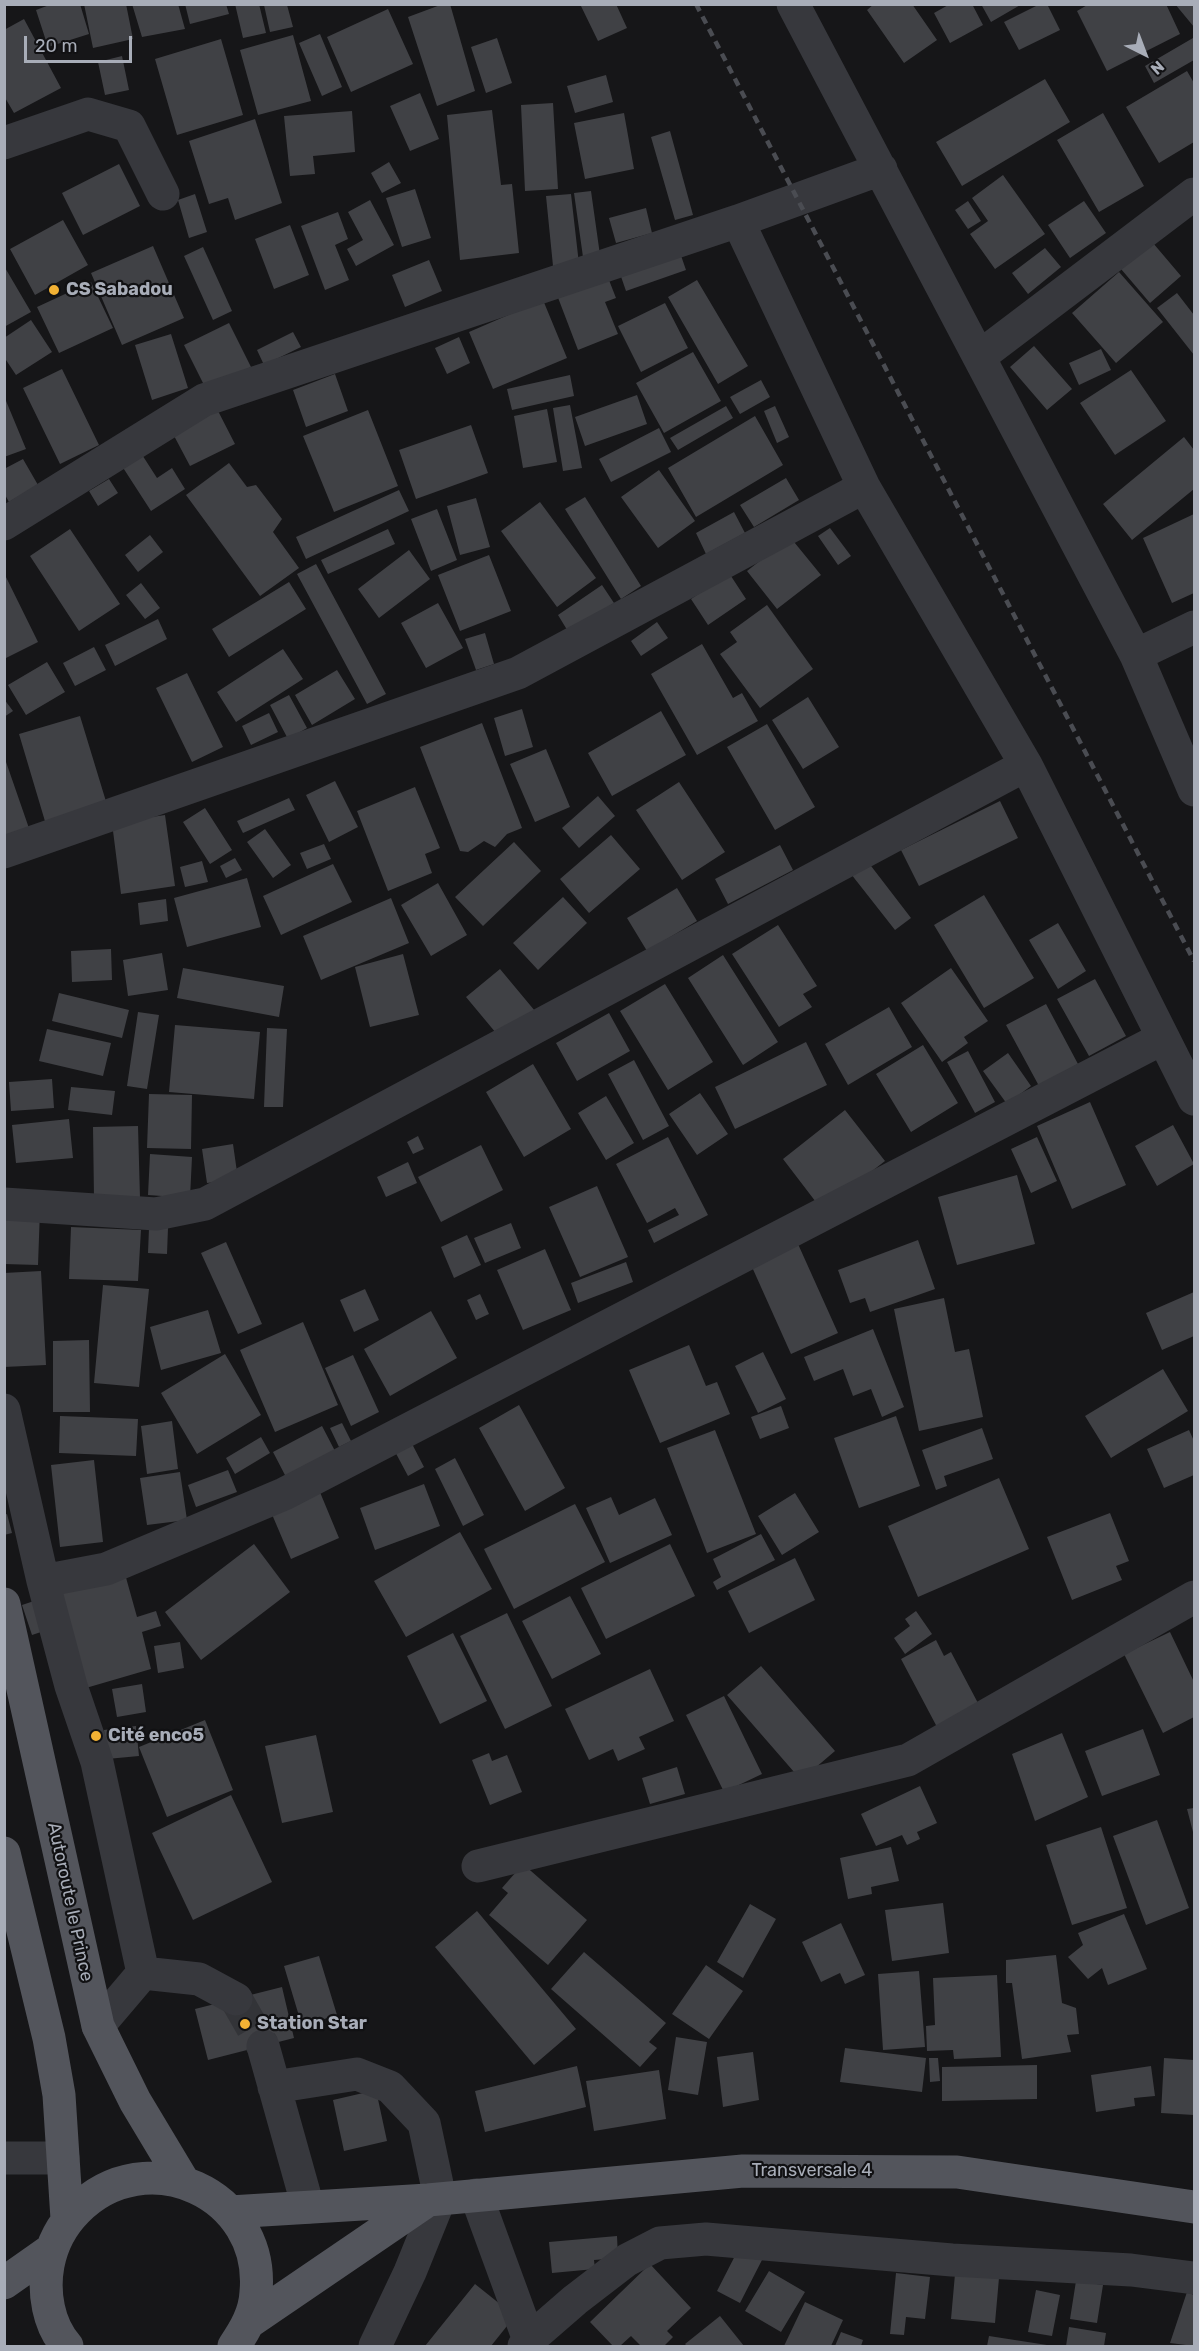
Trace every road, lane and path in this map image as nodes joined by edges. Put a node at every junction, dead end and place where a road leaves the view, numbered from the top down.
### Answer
1 (793, 4) edge
2 (4, 143) edge
3 (880, 169) junction
4 (163, 194) dead end
5 (1194, 194) edge
6 (738, 221) junction
7 (979, 357) junction
8 (864, 487) junction
9 (4, 524) edge
10 (1194, 627) edge
11 (1136, 655) junction
12 (1026, 765) junction
13 (1194, 789) edge
14 (4, 852) edge
15 (1163, 1038) junction
16 (1194, 1099) edge
17 (4, 1204) edge
18 (4, 1410) edge
19 (43, 1581) junction
20 (1194, 1597) edge
21 (4, 1604) edge
22 (4, 1853) edge
23 (478, 1866) dead end
24 (143, 1973) junction
25 (236, 1999) tunnel mouth
26 (98, 2026) junction
27 (263, 2046) tunnel mouth
28 (274, 2087) junction
29 (4, 2158) edge
30 (63, 2158) junction
31 (183, 2181) junction
32 (476, 2195) junction
33 (434, 2199) junction
34 (308, 2207) junction
35 (1194, 2207) edge
36 (230, 2212) junction
37 (67, 2220) junction
38 (51, 2250) junction
39 (1194, 2278) edge
40 (4, 2283) edge
41 (242, 2334) edge
42 (527, 2343) edge
43 (67, 2346) edge
44 (375, 2346) edge

1 - 3 street
2 - 4 street
3 - 6 street
3 - 7 street
5 - 7 street
6 - 8 street
6 - 9 street
7 - 11 street
8 - 12 street
8 - 14 street
10 - 11 street
11 - 13 street
12 - 15 street
12 - 17 street
15 - 16 street
15 - 19 street
18 - 19 street
19 - 24 street
20 - 23 street
21 - 26 main road, Autoroute le Prince
22 - 30 main road
24 - 25 street
24 - 26 street
26 - 31 main road, Autoroute le Prince
27 - 28 street
28 - 33 street
28 - 34 street
29 - 30 street
30 - 37 main road
31 - 36 main road
31 - 37 main road
32 - 33 main road, Transversale 4
32 - 35 main road, Transversale 4
32 - 42 street
33 - 34 main road, Transversale 4
33 - 41 main road
33 - 44 street
34 - 36 main road, Transversale 4
36 - 41 main road
37 - 38 main road
38 - 40 main road
38 - 43 main road
39 - 42 street

